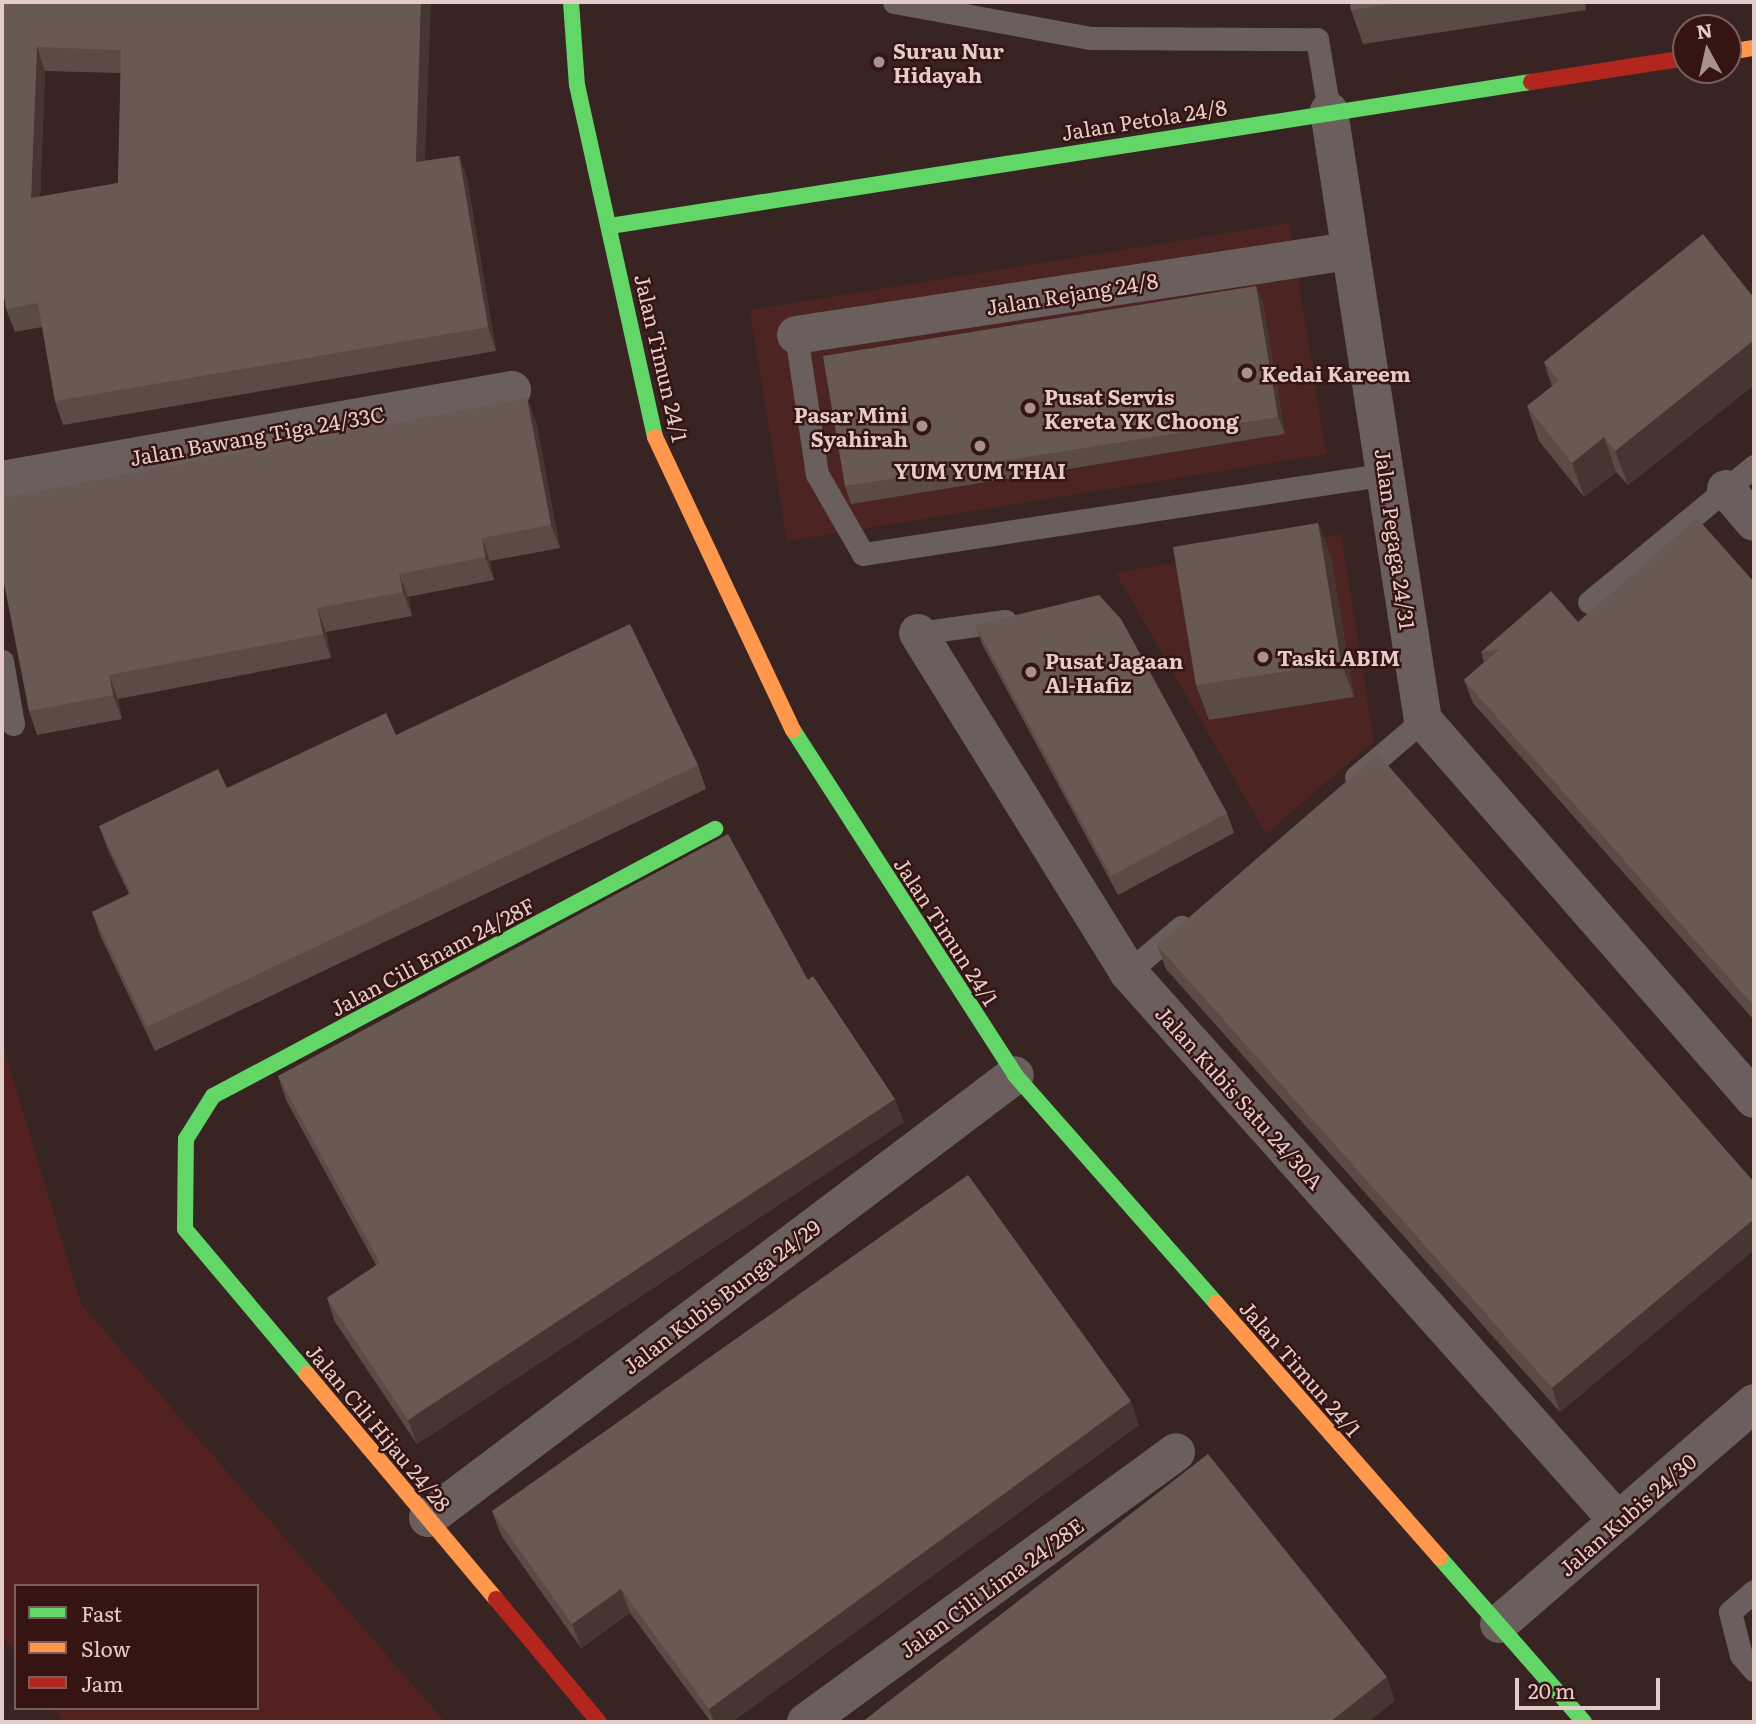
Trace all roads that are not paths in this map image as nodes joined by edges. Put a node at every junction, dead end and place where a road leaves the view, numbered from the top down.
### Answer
1 (571, 2) edge
2 (894, 2) edge
3 (1672, 60) edge
4 (1329, 111) junction
5 (610, 226) junction
6 (1349, 251) junction
7 (796, 335) joint
8 (512, 390) dead end
9 (1387, 474) junction
10 (1740, 478) edge
11 (2, 480) edge
12 (1754, 522) edge
13 (1589, 602) dead end
14 (1033, 617) edge
15 (918, 633) joint
16 (2, 661) edge
17 (1423, 720) junction
18 (13, 724) dead end
19 (1339, 792) edge
20 (715, 829) dead end
21 (1202, 909) edge
22 (1128, 972) junction
23 (1015, 1075) junction
24 (1754, 1099) edge
25 (186, 1139) joint
26 (1754, 1403) edge
27 (1176, 1452) dead end
28 (428, 1518) junction
29 (1618, 1521) junction
30 (1754, 1591) edge
31 (1499, 1624) junction
32 (1754, 1670) edge
33 (599, 1722) edge
34 (806, 1722) edge
35 (1584, 1722) edge

1 - 5 street, Jalan Timun 24/1
2 - 4 lane
3 - 4 street, Jalan Petola 24/8
4 - 5 street, Jalan Petola 24/8
4 - 6 street, Jalan Pegaga 24/31
5 - 23 street, Jalan Timun 24/1
6 - 7 street, Jalan Rejang 24/8
6 - 9 street, Jalan Pegaga 24/31
7 - 9 lane
8 - 11 street, Jalan Bawang Tiga 24/33C
9 - 17 street, Jalan Pegaga 24/31
10 - 12 street
10 - 13 lane
14 - 15 lane
15 - 22 street, Jalan Kubis Satu 24/30A
16 - 18 lane
17 - 19 lane
17 - 24 street
20 - 25 street, Jalan Cili Enam 24/28F
21 - 22 lane
22 - 29 street, Jalan Kubis Satu 24/30A
23 - 28 street, Jalan Kubis Bunga 24/29
23 - 31 street, Jalan Timun 24/1
25 - 28 street, Jalan Cili Hijau 24/28
26 - 29 street, Jalan Kubis 24/30
27 - 34 street, Jalan Cili Lima 24/28E
28 - 33 street, Jalan Cili Hijau 24/28
29 - 31 street, Jalan Kubis 24/30
30 - 32 lane
31 - 35 street, Jalan Timun 24/1

